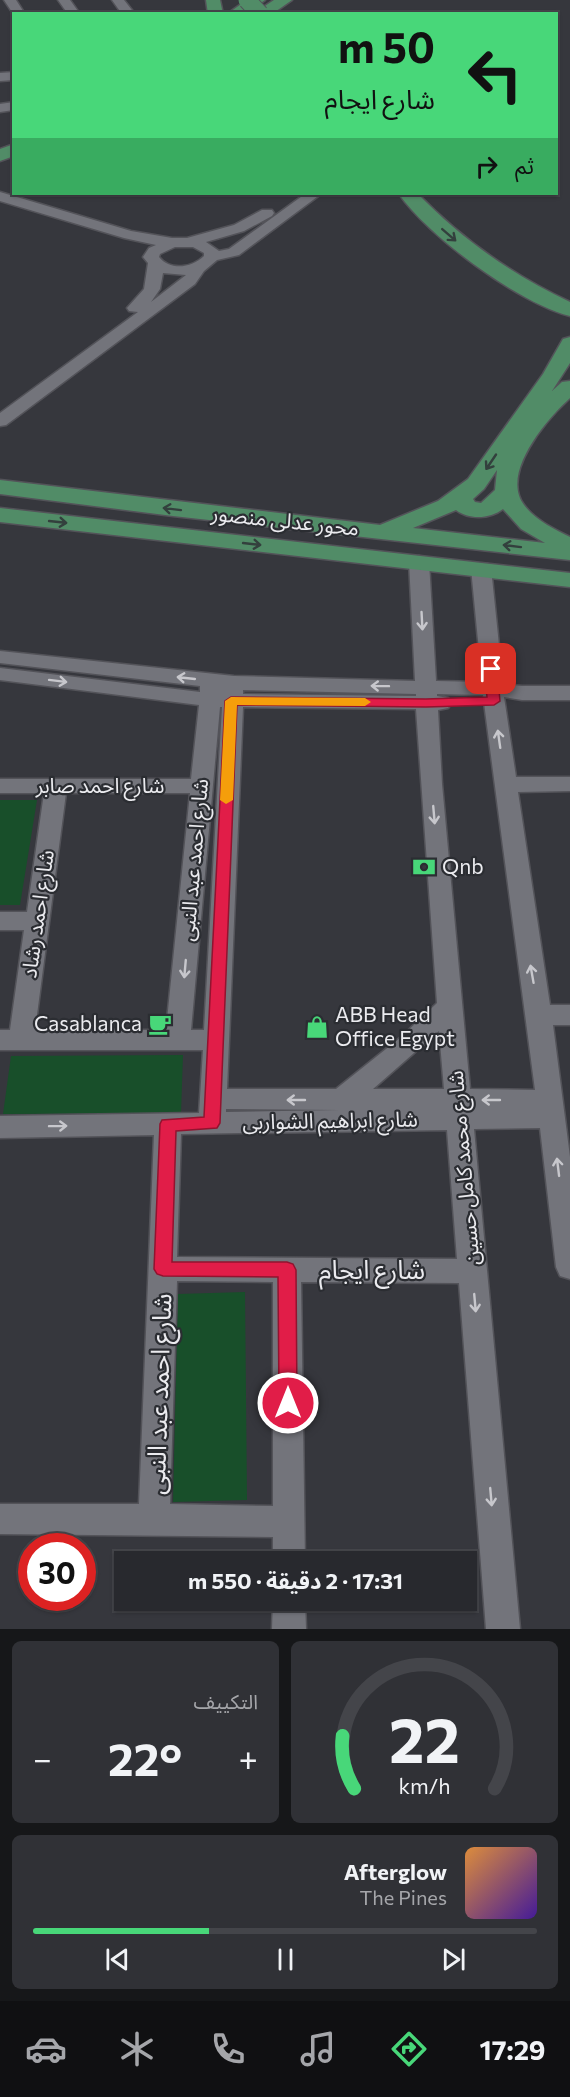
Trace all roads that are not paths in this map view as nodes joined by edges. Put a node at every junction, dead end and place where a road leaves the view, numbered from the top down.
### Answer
1 (118, 0) edge
2 (232, 0) edge
3 (247, 0) edge
4 (258, 0) edge
5 (286, 0) edge
6 (127, 12) edge
7 (237, 12) edge
8 (242, 12) edge
9 (258, 12) edge
10 (264, 12) edge
11 (294, 195) edge
12 (313, 195) edge
13 (409, 195) edge
14 (431, 195) edge
15 (0, 196) edge
16 (0, 205) edge
17 (179, 243) junction
18 (212, 257) junction
19 (153, 261) junction
20 (198, 268) junction
21 (567, 303) edge
22 (570, 344) edge
23 (570, 387) edge
24 (0, 406) edge
25 (0, 421) edge
26 (3, 489) edge
27 (506, 491) junction
28 (460, 497) junction
29 (0, 515) edge
30 (381, 531) junction
31 (570, 546) edge
32 (570, 553) edge
33 (419, 562) junction
34 (481, 568) junction
35 (570, 580) edge
36 (0, 657) edge
37 (0, 674) edge
38 (221, 691) junction
39 (570, 693) edge
40 (425, 695) junction
41 (493, 695) junction
42 (570, 784) edge
43 (506, 785) junction
44 (0, 786) edge
45 (201, 786) junction
46 (56, 787) junction
47 (0, 921) edge
48 (37, 921) junction
49 (450, 1006) junction
50 (539, 1015) junction
51 (570, 1016) edge
52 (178, 1039) junction
53 (215, 1040) junction
54 (10, 1041) edge
55 (341, 1100) junction
56 (550, 1109) junction
57 (459, 1110) junction
58 (212, 1111) junction
59 (168, 1124) junction
60 (0, 1127) edge
61 (570, 1267) edge
62 (163, 1269) junction
63 (287, 1270) junction
64 (472, 1271) junction
65 (154, 1519) junction
66 (0, 1520) edge
67 (289, 1522) junction
68 (289, 1551) edge
69 (289, 1611) edge
70 (289, 1629) edge
71 (503, 1629) edge

1 - 6 street
2 - 8 main road
3 - 9 main road, bridge
4 - 7 main road
5 - 10 main road
11 - 17 street
12 - 18 street
13 -> 21 main road
14 - 21 main road
15 - 17 street
16 - 19 street
17 - 18 street
17 - 19 street
18 - 20 street
19 - 20 street
19 - 24 street
20 - 25 street
21 - 22 main road
22 -> 28 main road
23 - 27 main road
30 -> 26 main road, محور عدلى منصور
27 - 28 main road
27 - 31 main road
28 - 30 main road
29 -> 33 main road, محور عدلى منصور
32 -> 30 main road, محور عدلى منصور
33 - 34 main road, محور عدلى منصور
33 -> 40 street, شارع محمد كامل حسين
34 - 35 main road, محور عدلى منصور
34 - 41 street
38 -> 36 street
37 -> 38 street
38 - 40 street
38 - 45 street, شارع احمد عبد النبى
38 - 53 street, شارع احمد عبد النبى
39 - 41 street
40 - 41 street
40 -> 49 street, شارع محمد كامل حسين
43 -> 41 street
42 - 43 street
50 -> 43 street
44 - 46 street, شارع احمد صابر
45 - 46 street, شارع احمد صابر
45 -> 52 street, شارع احمد عبد النبى
46 - 48 street, شارع احمد رشاد
47 - 48 street
48 - 54 street, شارع احمد رشاد
49 - 55 street
49 - 57 street, شارع محمد كامل حسين
50 - 51 street
50 - 56 street
52 - 53 street
52 - 54 street
53 - 58 street, شارع احمد عبد النبى
55 - 57 street, شارع ابراهيم الشواربى
55 -> 58 street, شارع ابراهيم الشواربى
56 - 57 street, شارع ابراهيم الشواربى
61 -> 56 street
57 - 58 street, شارع ابراهيم الشواربى
57 - 64 street, شارع محمد كامل حسين
58 - 59 street, شارع ابراهيم الشواربى
60 -> 59 street, شارع ابراهيم الشواربى
59 - 62 street, شارع احمد عبد النبى
62 - 63 street, شارع ايجام
62 - 65 street, شارع احمد عبد النبى
63 - 64 street, شارع ايجام
63 - 67 street
64 -> 71 street, شارع محمد كامل حسين
65 - 66 street
65 - 67 street
67 - 68 street
69 - 70 street

